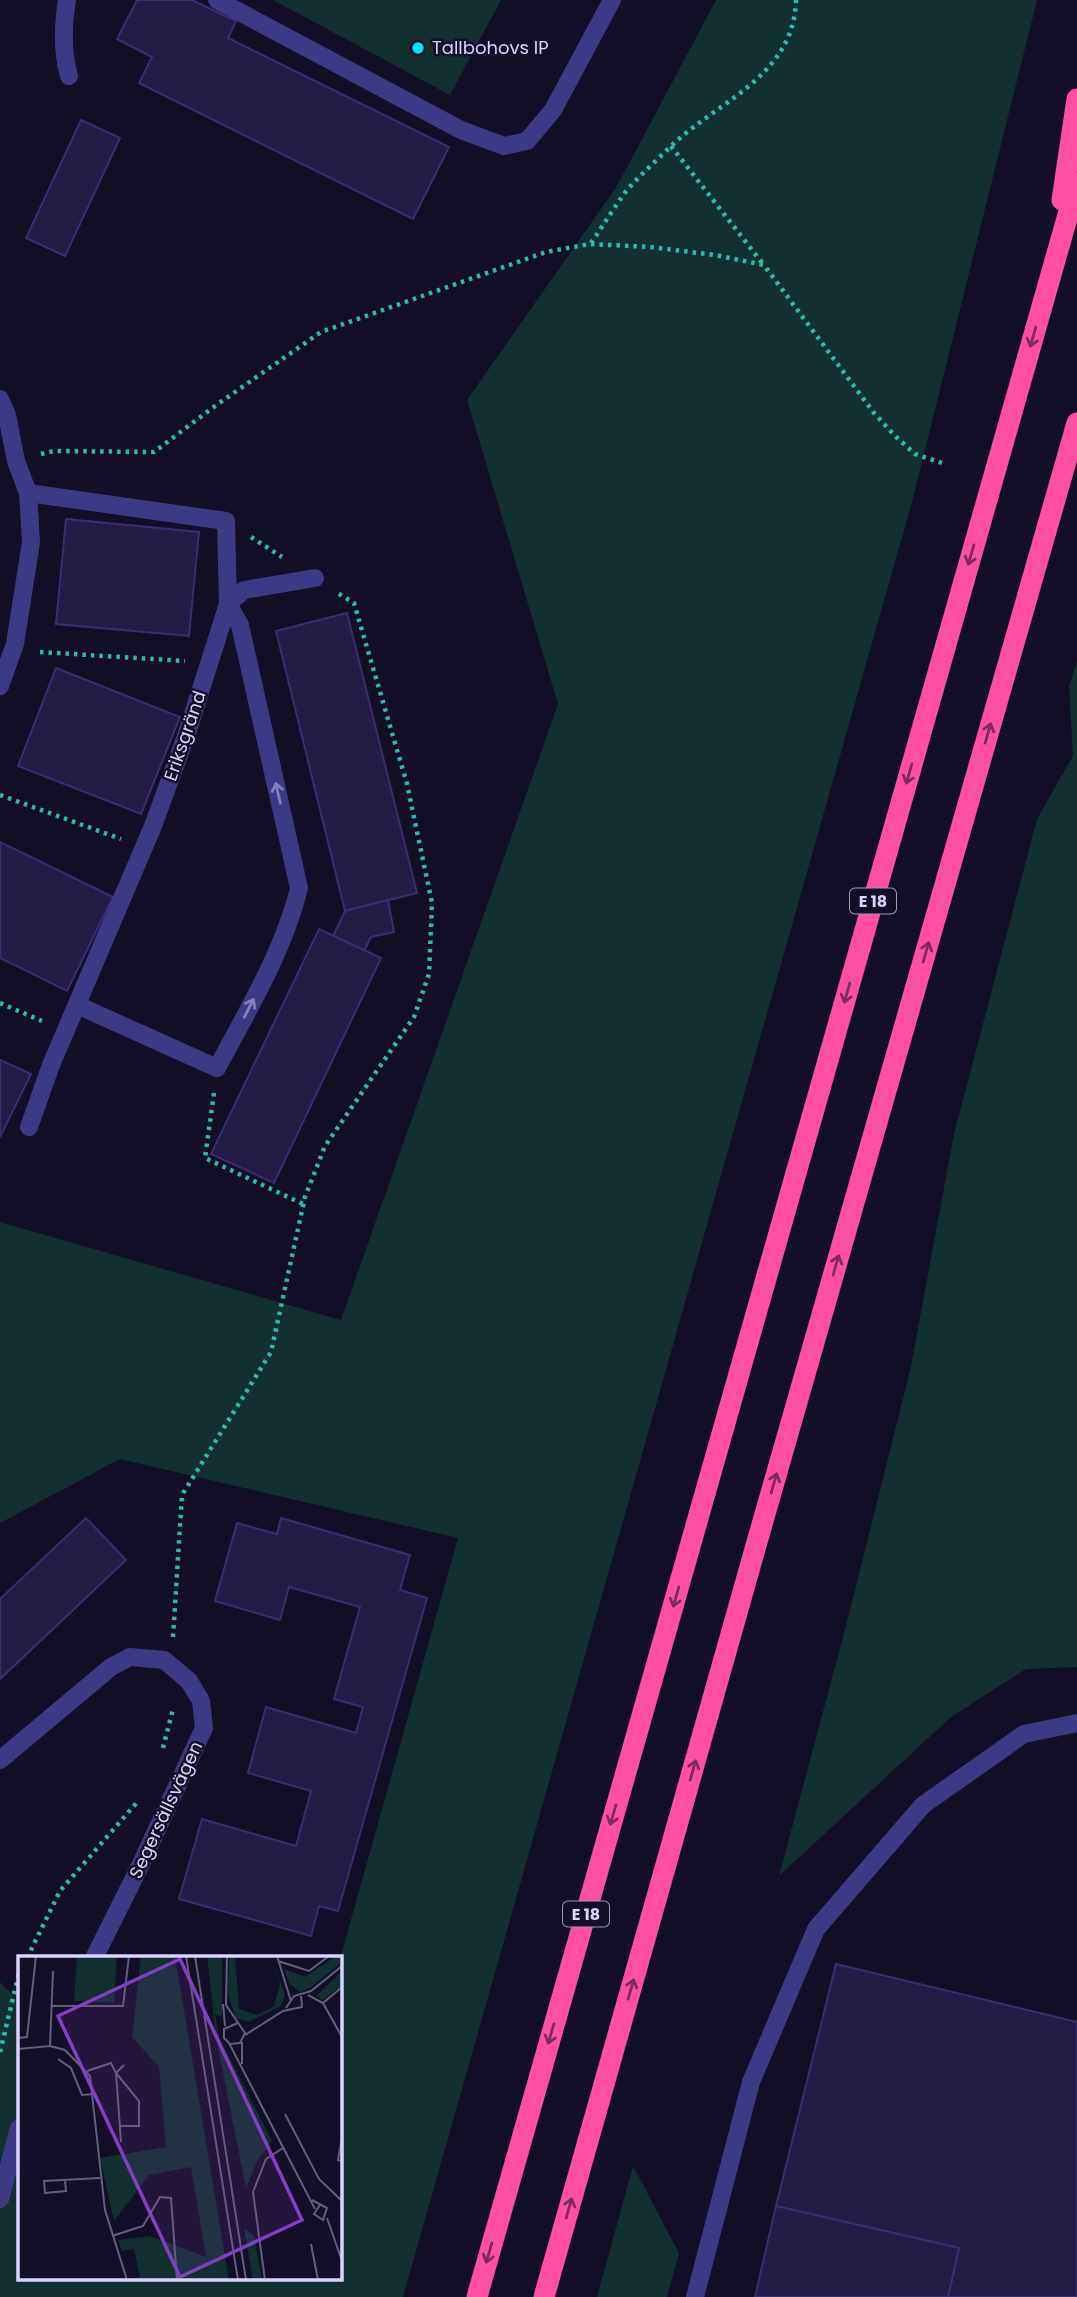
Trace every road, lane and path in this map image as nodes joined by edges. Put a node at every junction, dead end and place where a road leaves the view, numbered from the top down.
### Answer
1 (67, 0) edge
2 (217, 0) edge
3 (612, 0) edge
4 (796, 0) edge
5 (69, 76) dead end
6 (1077, 99) edge
7 (671, 146) junction
8 (1077, 183) edge
9 (590, 244) junction
10 (764, 265) junction
11 (1052, 271) junction
12 (0, 399) edge
13 (1077, 423) edge
14 (16, 460) junction
15 (942, 463) dead end
16 (28, 493) junction
17 (226, 521) junction
18 (315, 578) junction
19 (228, 604) junction
20 (29, 652) dead end
21 (209, 663) junction
22 (0, 686) edge
23 (0, 795) edge
24 (144, 848) junction
25 (0, 1003) edge
26 (77, 1005) junction
27 (65, 1032) junction
28 (218, 1068) junction
29 (29, 1127) dead end
30 (303, 1204) junction
31 (173, 1667) junction
32 (1077, 1723) edge
33 (160, 1759) dead end
34 (0, 1760) edge
35 (143, 1793) dead end
36 (28, 1956) edge
37 (95, 1956) edge
38 (18, 1977) edge
39 (0, 2052) edge
40 (18, 2132) edge
41 (0, 2199) edge
42 (477, 2297) edge
43 (544, 2297) edge
44 (695, 2297) edge

1 - 5 street
2 - 3 street
4 - 7 path
6 - 11 highway
7 - 9 path
7 - 10 path
8 - 11 highway, E 18
9 - 10 path
9 - 14 path
10 - 15 path
11 -> 42 highway, E 18
12 - 14 street
43 -> 13 highway
14 - 16 street
16 - 17 street
16 - 22 street
17 - 18 path
17 - 19 street, Eriksgränd
18 - 19 street
18 - 30 path
19 - 21 street, Eriksgränd
28 -> 19 street
20 - 21 path
21 - 24 street, Eriksgränd
23 - 24 path
24 - 26 street, Eriksgränd
25 - 27 path
26 - 27 street, Eriksgränd
26 - 28 street
27 - 29 street, Eriksgränd
28 - 30 path
30 - 31 path
31 - 33 path
31 - 34 street
31 - 37 street, Segersällsvägen
32 - 44 street
35 - 36 path
38 - 39 path
40 - 41 street

